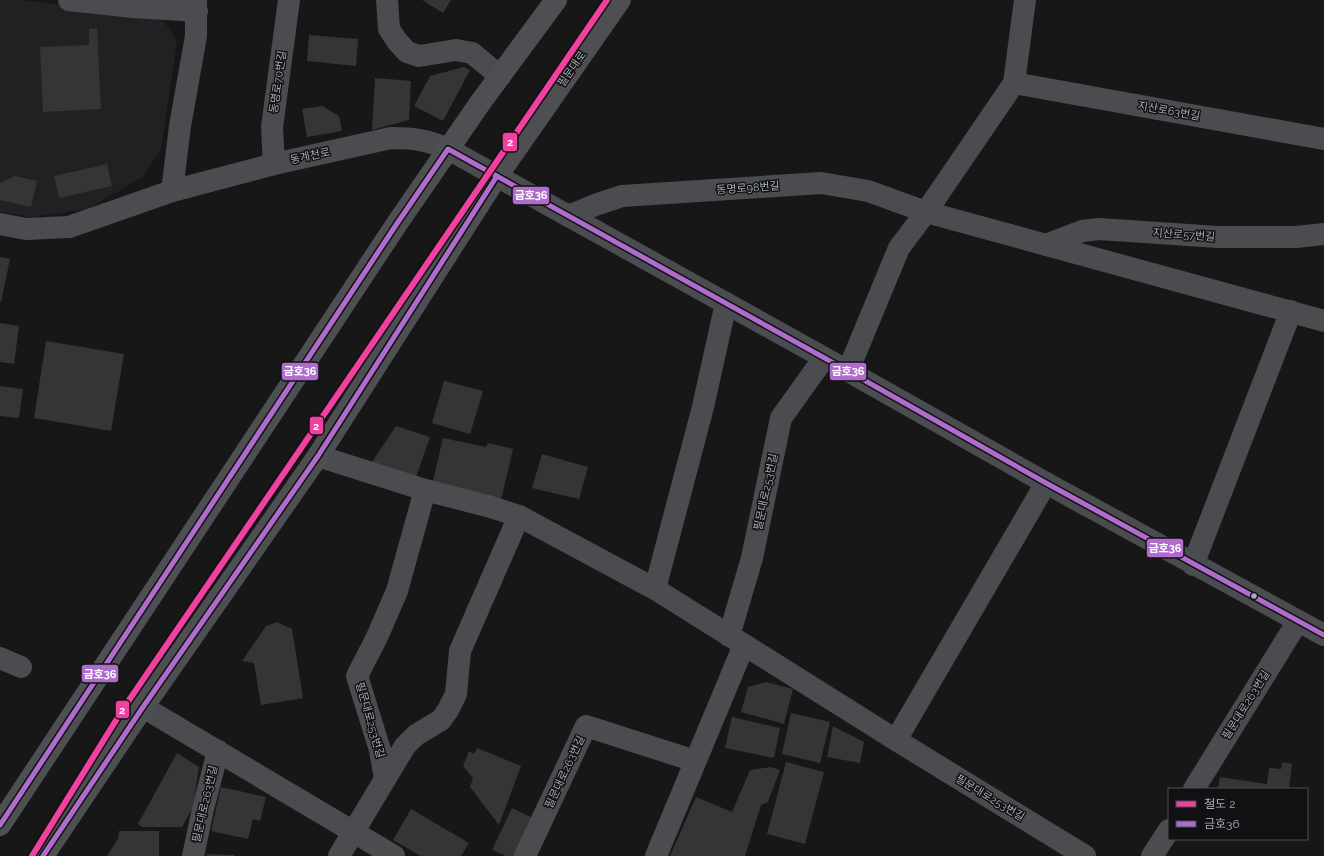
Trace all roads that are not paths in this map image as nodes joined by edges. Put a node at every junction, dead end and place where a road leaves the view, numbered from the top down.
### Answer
1 (69, 0) edge
2 (289, 0) edge
3 (388, 0) edge
4 (556, 0) edge
5 (620, 0) edge
6 (1025, 0) edge
7 (197, 5) edge
8 (500, 76) junction
9 (1014, 83) junction
10 (1324, 139) edge
11 (448, 149) junction
12 (274, 164) junction
13 (497, 176) junction
14 (172, 191) junction
15 (926, 212) junction
16 (568, 216) junction
17 (0, 224) edge
18 (1324, 234) edge
19 (1046, 245) junction
20 (726, 303) junction
21 (1291, 311) junction
22 (1324, 321) edge
23 (824, 358) junction
24 (848, 371) junction
25 (318, 456) junction
26 (1046, 483) junction
27 (425, 490) junction
28 (519, 516) junction
29 (1193, 564) junction
30 (654, 590) junction
31 (1298, 621) junction
32 (1324, 635) edge
33 (737, 641) junction
34 (0, 658) edge
35 (22, 667) dead end
36 (143, 707) junction
37 (896, 740) junction
38 (218, 751) junction
39 (695, 761) junction
40 (385, 779) junction
41 (1195, 788) edge
42 (0, 825) edge
43 (353, 832) junction
44 (43, 856) edge
45 (193, 856) edge
46 (338, 856) edge
47 (394, 856) edge
48 (525, 856) edge
49 (656, 856) edge
50 (1085, 856) edge

1 - 7 street
2 - 12 street, 동명로70번길
3 - 8 street
4 - 8 main road
5 - 13 main road, 필문대로
6 - 9 street
7 - 14 street
8 - 11 main road
9 - 10 street, 지산로63번길
9 - 15 street
11 - 12 street, 동계천로
11 - 13 street, 동계천로
11 - 42 main road
12 - 14 street, 동계천로
13 - 16 street, 동계천로
13 - 25 main road, 필문대로
14 - 17 street, 동계천로
15 - 16 street, 동명로98번길
15 - 19 street
15 - 24 street
16 - 20 street, 동계천로
18 - 19 street, 지산로57번길
19 - 21 street
20 - 23 street, 동계천로
20 - 30 street
21 - 22 street
21 - 29 street
23 - 24 street, 동계천로
23 - 33 street, 필문대로253번길
24 - 26 street, 동계천로
25 - 27 street, 필문대로253번길
25 - 36 main road, 필문대로
26 - 29 street, 동계천로
26 - 37 street
27 - 28 street, 필문대로253번길
27 - 40 street, 필문대로253번길
28 - 30 street, 필문대로253번길
28 - 40 street, 필문대로253번길
29 - 31 street, 동계천로
30 - 33 street, 필문대로253번길
31 - 32 street, 동계천로
31 - 41 street, 필문대로263번길
33 - 37 street, 필문대로253번길
33 - 39 street
34 - 35 street
36 - 38 street, 필문대로263번길
36 - 44 main road, 필문대로
37 - 50 street, 필문대로253번길
38 - 43 street, 필문대로263번길
38 - 45 street, 필문대로263번길
39 - 48 street, 필문대로263번길
39 - 49 street
40 - 43 street
43 - 46 street
43 - 47 street, 필문대로263번길

